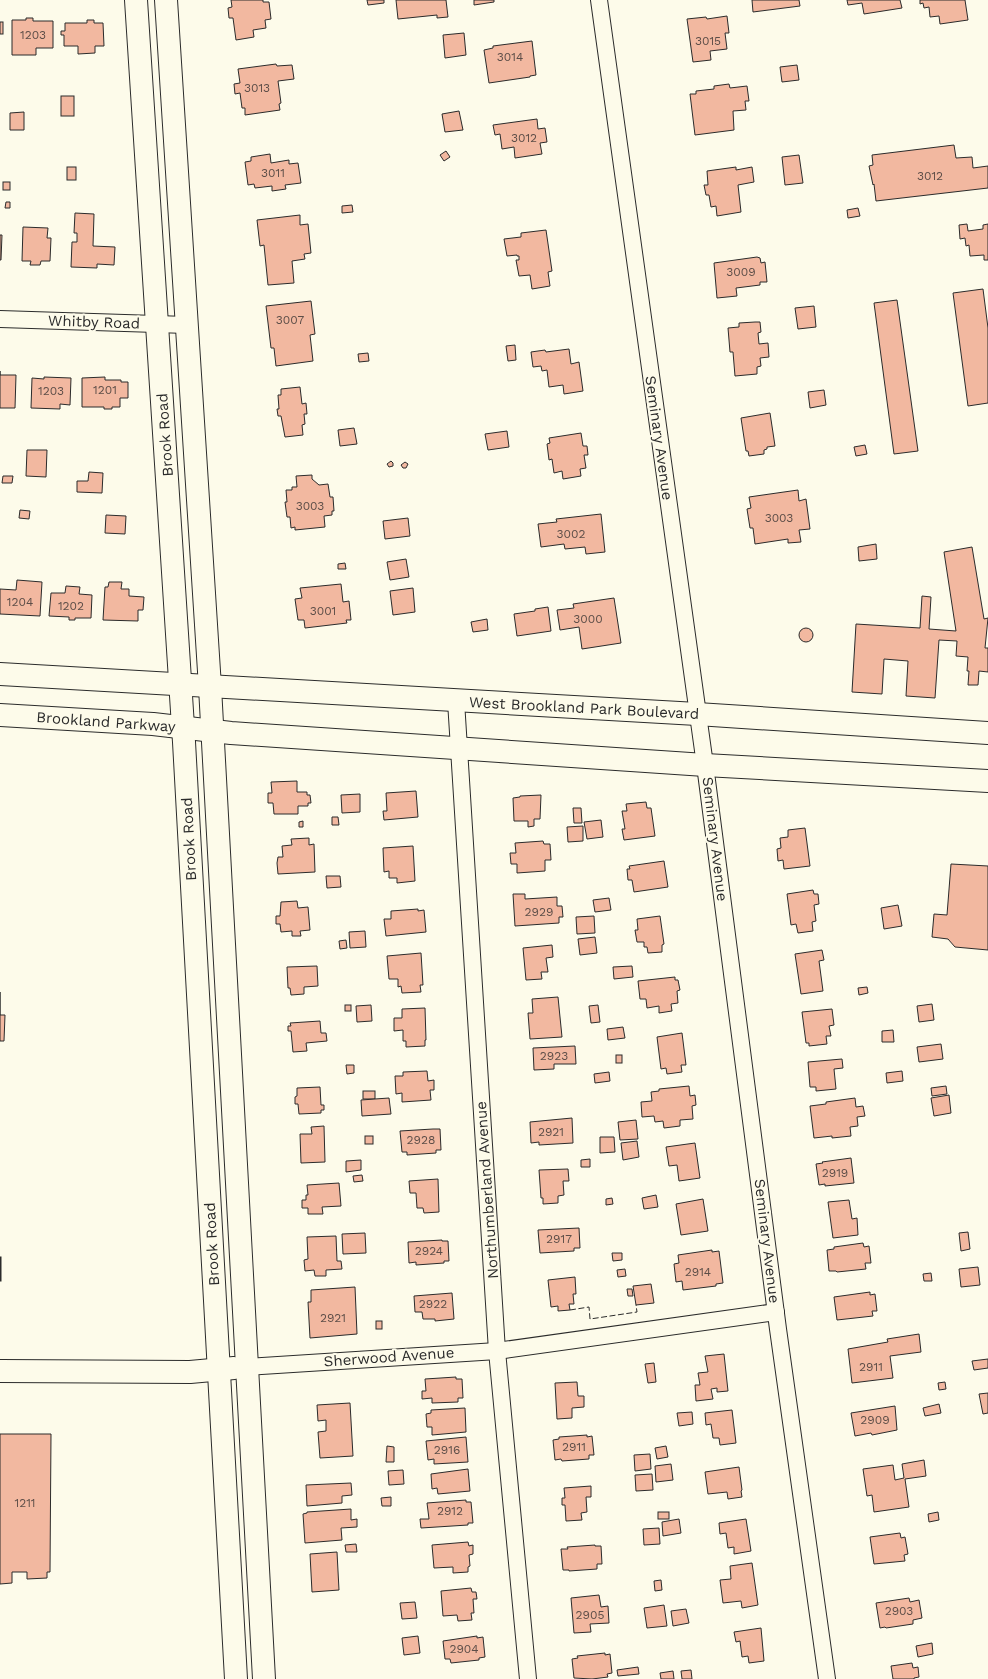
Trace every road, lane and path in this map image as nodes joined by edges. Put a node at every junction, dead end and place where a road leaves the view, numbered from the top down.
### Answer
1 (136, 0) edge
2 (166, 0) edge
3 (599, 0) edge
4 (0, 319) edge
5 (158, 324) junction
6 (187, 325) junction
7 (0, 674) edge
8 (180, 685) junction
9 (210, 687) junction
10 (456, 701) junction
11 (697, 714) junction
12 (0, 715) edge
13 (183, 727) junction
14 (213, 731) junction
15 (988, 733) edge
16 (458, 748) junction
17 (705, 765) junction
18 (988, 781) edge
19 (776, 1312) junction
20 (497, 1351) junction
21 (247, 1367) junction
22 (219, 1370) junction
23 (0, 1371) edge
24 (236, 1679) edge
25 (264, 1679) edge
26 (528, 1679) edge
27 (827, 1679) edge

1 - 5 main road, Brook Road
2 - 6 main road, Brook Road
3 - 11 street, Seminary Avenue
4 - 5 street, Whitby Road
5 - 6 street, Whitby Road
5 - 8 main road, Brook Road
6 - 9 main road, Brook Road
7 - 8 main road
8 - 9 main road, West Brookland Park Boulevard
8 - 13 main road, Brook Road
9 - 10 main road, West Brookland Park Boulevard
9 - 14 main road, Brook Road
10 - 11 main road, West Brookland Park Boulevard
10 - 16 street, Northumberland Avenue
11 - 15 main road, West Brookland Park Boulevard
11 - 17 street, Seminary Avenue
12 - 13 main road, Brookland Parkway
13 - 14 main road, Brookland Parkway
13 - 22 main road, Brook Road
14 - 16 main road
14 - 21 main road, Brook Road
16 - 17 main road
16 - 20 street, Northumberland Avenue
17 - 18 main road
17 - 19 street, Seminary Avenue
19 - 20 street, Sherwood Avenue
19 - 27 street, Seminary Avenue
20 - 21 street, Sherwood Avenue
20 - 26 street, Northumberland Avenue
21 - 22 main road, Sherwood Avenue
21 - 25 main road, Brook Road
22 - 23 main road, Sherwood Avenue
22 - 24 main road, Brook Road

